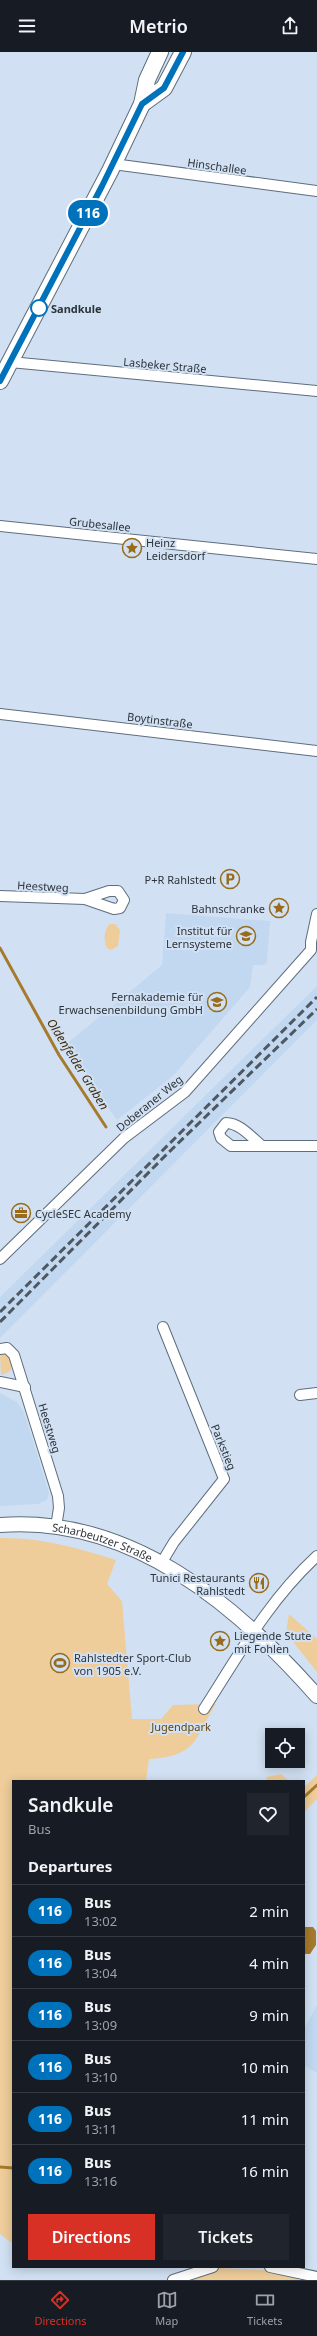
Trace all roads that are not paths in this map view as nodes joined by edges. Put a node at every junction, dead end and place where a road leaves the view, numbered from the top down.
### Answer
1 (160, 52) edge
2 (183, 52) edge
3 (142, 104) junction
4 (113, 164) junction
5 (317, 191) edge
6 (10, 362) junction
7 (0, 380) edge
8 (317, 391) edge
9 (0, 526) edge
10 (317, 559) edge
11 (0, 714) edge
12 (317, 751) edge
13 (0, 896) edge
14 (86, 899) dead end
15 (317, 914) edge
16 (314, 953) edge
17 (262, 1146) dead end
18 (317, 1146) edge
19 (0, 1259) edge
20 (163, 1327) dead end
21 (0, 1349) edge
22 (0, 1382) edge
23 (25, 1387) junction
24 (317, 1393) edge
25 (300, 1395) dead end
26 (0, 1525) edge
27 (56, 1527) junction
28 (317, 1556) edge
29 (162, 1562) junction
30 (253, 1630) junction
31 (317, 1696) edge
32 (204, 1709) dead end
33 (210, 2268) edge
34 (275, 2268) edge
35 (317, 2277) edge
36 (173, 2280) edge

1 - 3 main road
2 - 3 main road
3 - 4 main road
4 - 5 street, Hinschallee
4 - 6 main road
6 - 7 main road
6 - 8 street, Lasbeker Straße
9 - 10 street, Grubesallee
11 - 12 street, Boytinstraße
13 - 14 street, Heestweg
15 - 16 street, Doberaner Weg
16 - 19 street, Doberaner Weg
17 - 18 street
20 - 29 street, Parkstieg
21 - 23 street, Heestweg
22 - 23 street
23 - 27 street, Heestweg
24 - 25 street
26 - 27 main road, Scharbeutzer Straße
27 - 29 main road, Scharbeutzer Straße
28 - 30 street
29 - 30 main road, Scharbeutzer Straße
30 - 31 main road, Scharbeutzer Straße
30 - 32 street
33 - 36 street
34 - 35 street

